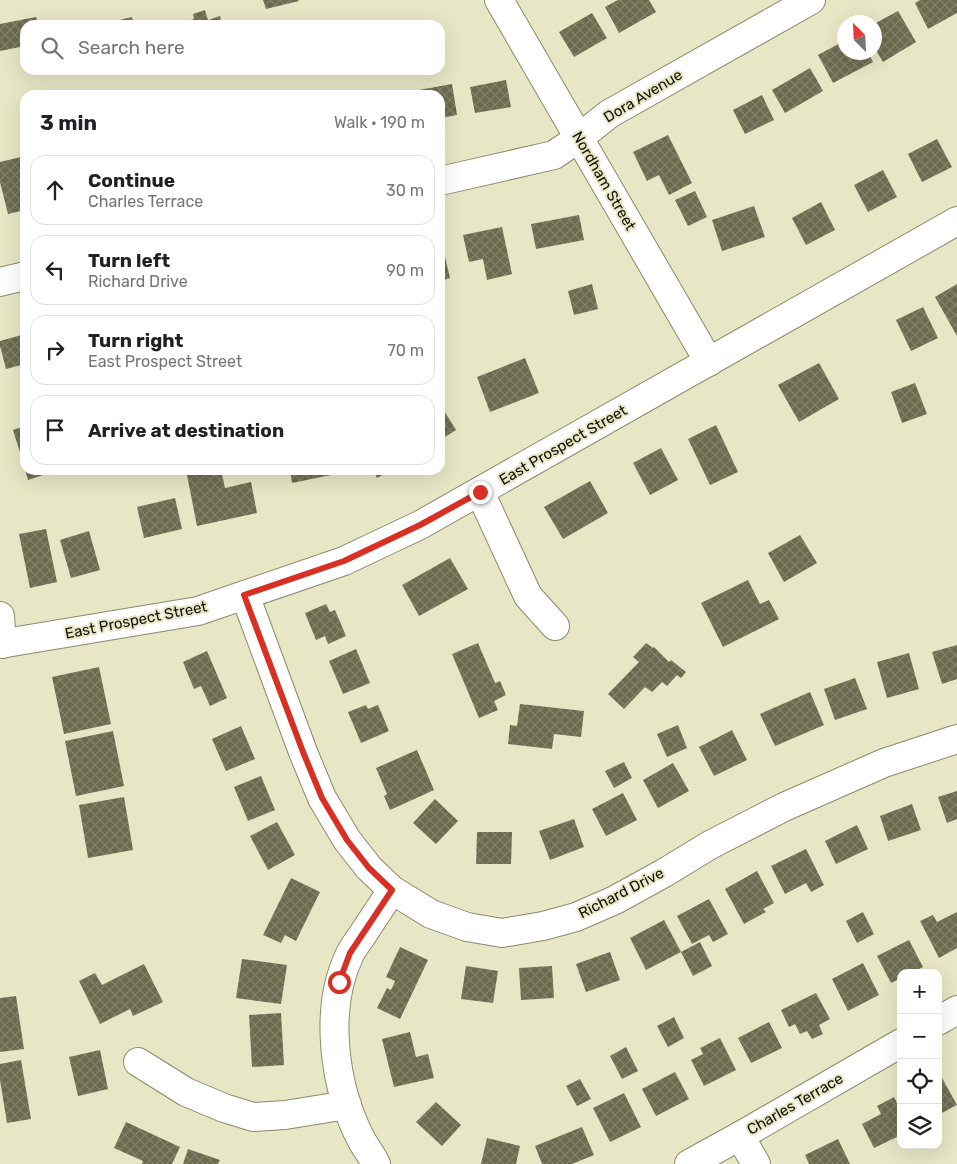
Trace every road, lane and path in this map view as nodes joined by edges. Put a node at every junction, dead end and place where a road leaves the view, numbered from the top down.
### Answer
1 (499, 0) edge
2 (811, 0) edge
3 (579, 138) junction
4 (445, 180) edge
5 (957, 221) edge
6 (20, 277) edge
7 (0, 282) edge
8 (709, 362) junction
9 (480, 492) junction
10 (244, 595) junction
11 (0, 616) edge
12 (555, 626) dead end
13 (1, 644) edge
14 (957, 739) edge
15 (392, 890) junction
16 (957, 1010) edge
17 (942, 1019) edge
18 (897, 1045) edge
19 (138, 1062) dead end
20 (347, 1105) junction
21 (740, 1136) junction
22 (376, 1164) edge
23 (689, 1164) edge
24 (756, 1164) edge

1 - 3 street, Nordham Street
2 - 3 street, Dora Avenue
3 - 4 street, Dora Avenue
3 - 8 street, Nordham Street
5 - 8 street, East Prospect Street
6 - 7 street
8 - 9 street, East Prospect Street
9 - 10 street, East Prospect Street
9 - 12 street
10 - 13 street, East Prospect Street
10 - 15 street, Richard Drive
11 - 13 street
14 - 15 street, Richard Drive
15 - 20 street
16 - 17 street
18 - 21 street, Charles Terrace
19 - 20 street
20 - 22 street
21 - 23 street, Charles Terrace
21 - 24 street

